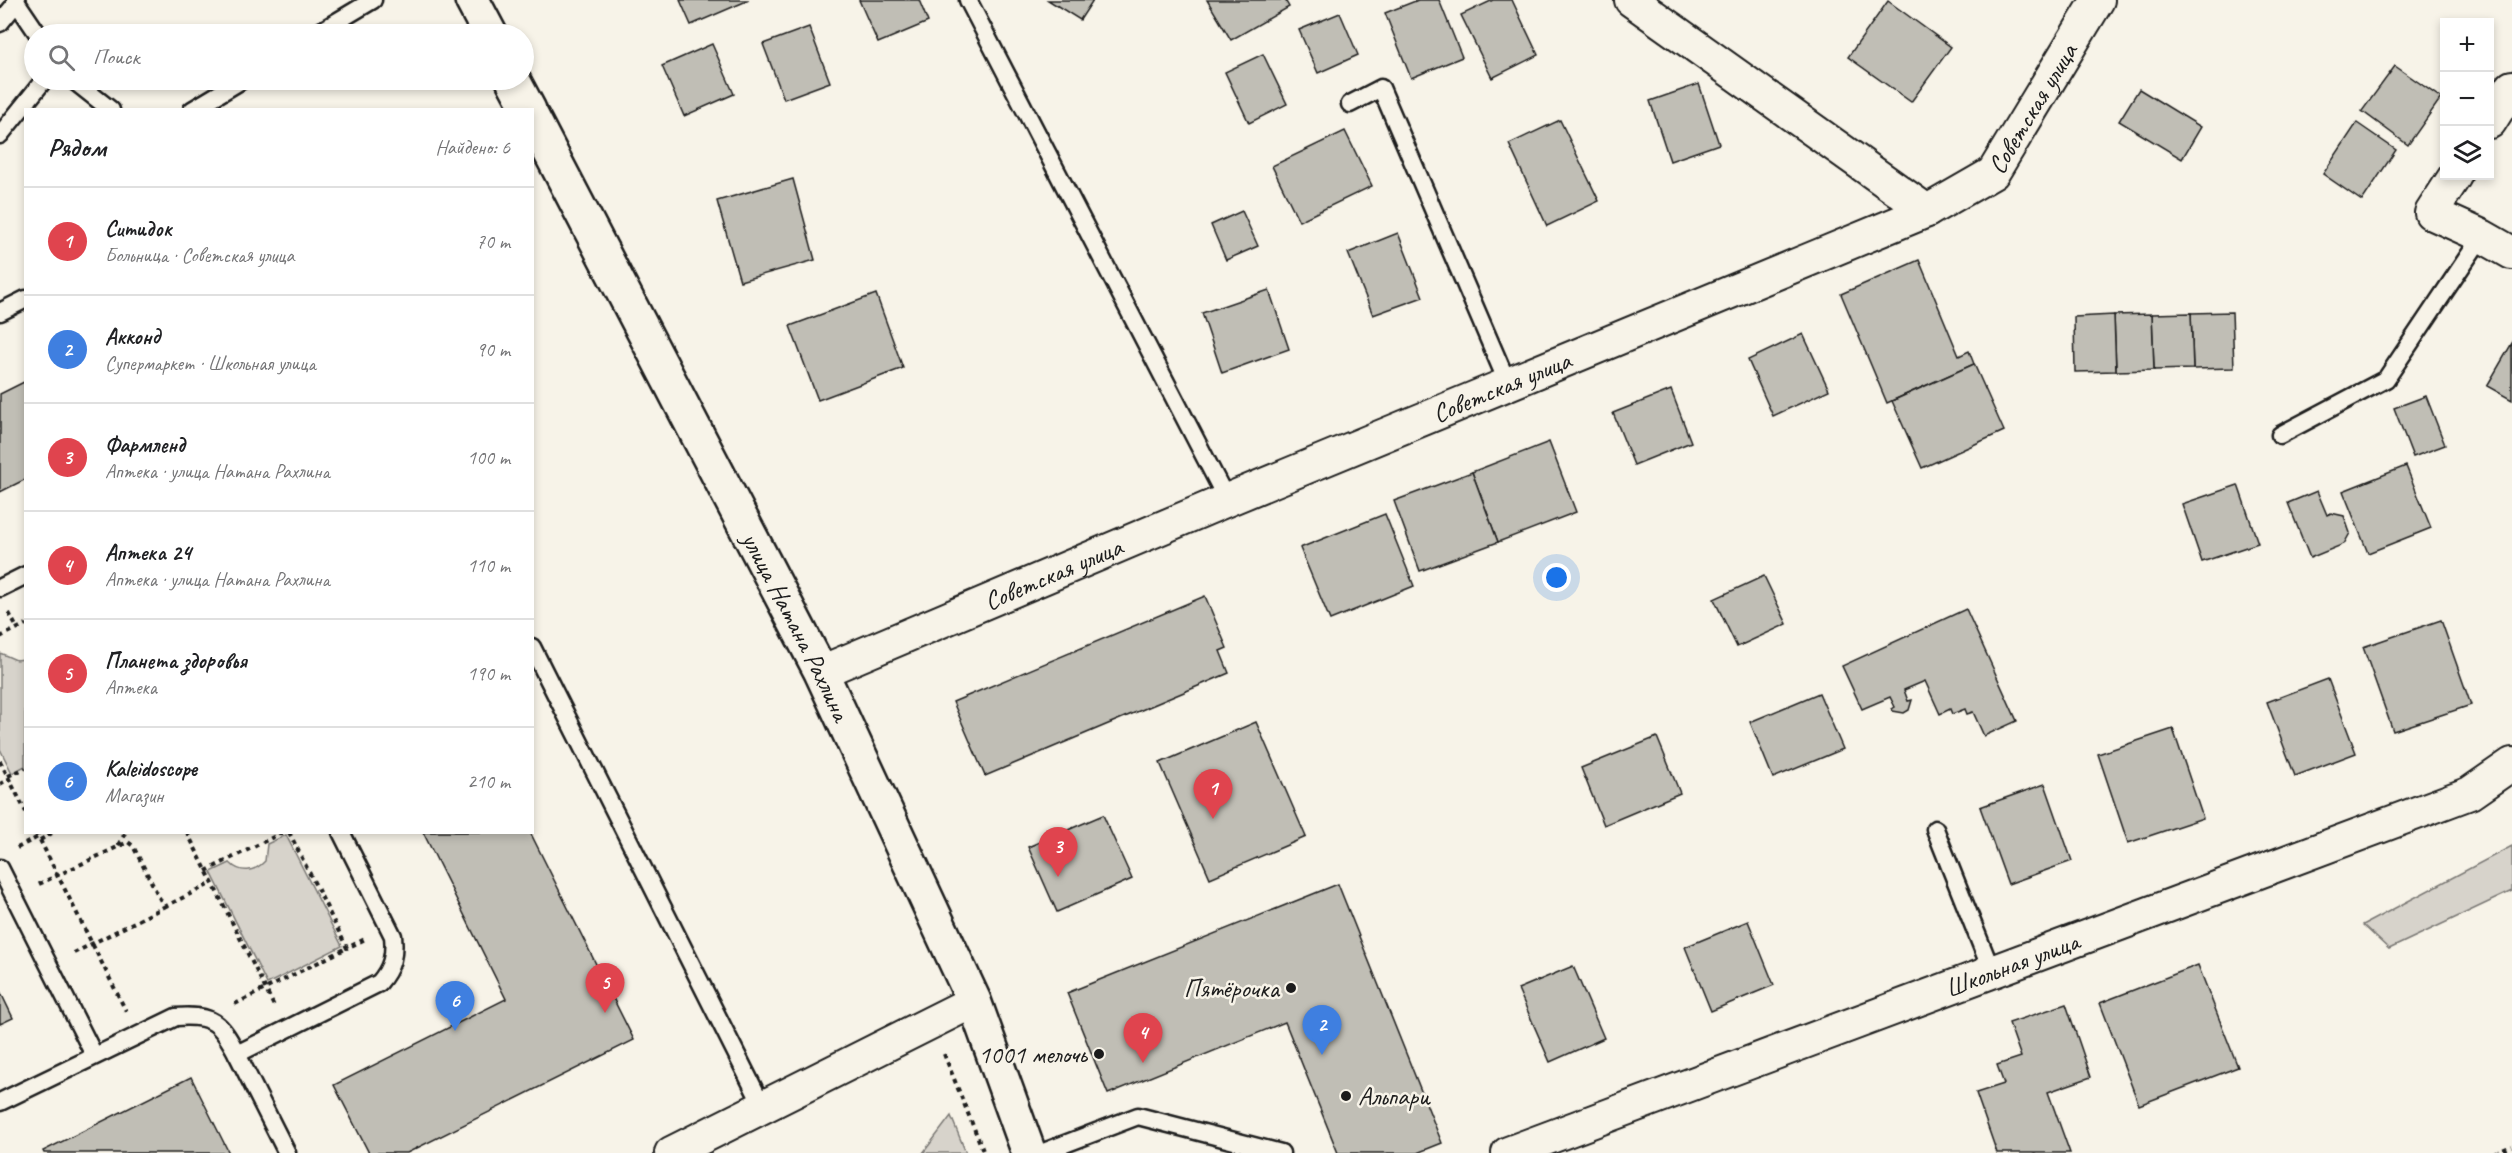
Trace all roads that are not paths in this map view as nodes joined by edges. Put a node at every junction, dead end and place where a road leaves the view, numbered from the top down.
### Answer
1 (373, 0) edge
2 (472, 0) edge
3 (968, 0) edge
4 (1631, 0) edge
5 (2098, 0) edge
6 (16, 1) edge
7 (0, 23) edge
8 (31, 24) edge
9 (333, 24) edge
10 (485, 24) edge
11 (2512, 87) edge
12 (36, 90) edge
13 (86, 90) edge
14 (225, 90) edge
15 (518, 90) edge
16 (1350, 105) dead end
17 (108, 108) edge
18 (195, 108) edge
19 (528, 108) edge
20 (2494, 116) edge
21 (534, 121) edge
22 (0, 135) edge
23 (2452, 180) edge
24 (1927, 211) junction
25 (2482, 236) junction
26 (2512, 253) edge
27 (24, 300) edge
28 (0, 312) edge
29 (1508, 384) junction
30 (2280, 435) dead end
31 (1227, 500) junction
32 (24, 576) edge
33 (0, 588) edge
34 (534, 651) edge
35 (821, 672) junction
36 (2512, 764) edge
37 (1935, 829) dead end
38 (342, 834) edge
39 (0, 868) edge
40 (1992, 972) junction
41 (974, 1001) junction
42 (237, 1054) junction
43 (94, 1055) junction
44 (0, 1102) edge
45 (763, 1107) junction
46 (287, 1153) edge
47 (671, 1153) edge
48 (1029, 1153) edge
49 (1041, 1153) edge
50 (1281, 1153) edge
51 (1508, 1153) edge

1 - 9 lane
2 - 10 street
3 - 31 lane
4 - 24 street
5 - 24 street, Советская улица
6 - 7 lane
6 - 8 lane
11 - 20 street
12 - 22 lane
13 - 17 lane
14 - 18 lane
15 - 19 street
16 - 29 lane
21 - 35 street, улица Натана Рахлина
23 - 25 street
24 - 29 street, Советская улица
25 - 26 street
25 - 30 lane
27 - 28 lane
29 - 31 street, Советская улица
31 - 35 street, Советская улица
32 - 33 lane
34 - 45 lane
35 - 41 street, улица Натана Рахлина
36 - 40 street, Школьная улица
37 - 40 lane
38 - 42 lane
39 - 43 lane
40 - 51 street, Школьная улица
41 - 45 street
41 - 48 street, улица Натана Рахлина
42 - 43 lane
42 - 46 lane
43 - 44 lane
45 - 47 street
49 - 50 lane

